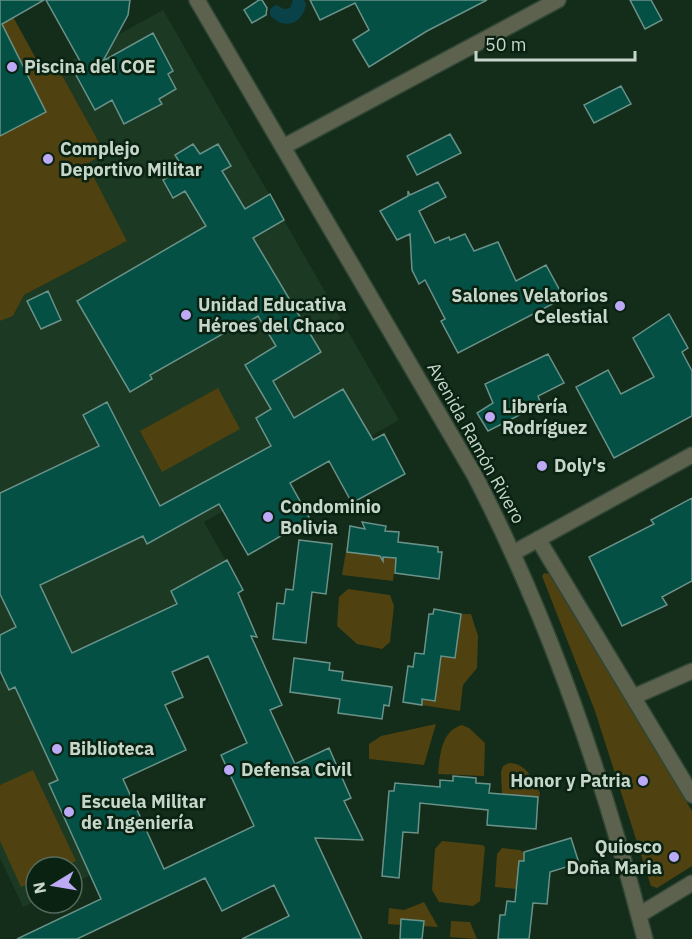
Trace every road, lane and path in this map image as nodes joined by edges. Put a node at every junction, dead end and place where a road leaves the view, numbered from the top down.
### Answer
1 (197, 0) edge
2 (558, 0) edge
3 (283, 147) junction
4 (692, 455) edge
5 (538, 539) junction
6 (513, 553) junction
7 (692, 671) edge
8 (633, 697) junction
9 (692, 795) edge
10 (692, 883) edge
11 (639, 915) junction
12 (645, 939) edge

1 - 3 street, Avenida Ramón Rivero
2 - 3 street
3 - 6 street, Avenida Ramón Rivero
4 - 5 street
5 - 6 street
5 - 8 street
6 - 11 street, Avenida Ramón Rivero
7 - 8 street
8 - 9 street
10 - 11 street
11 - 12 street, Avenida Ramón Rivero

